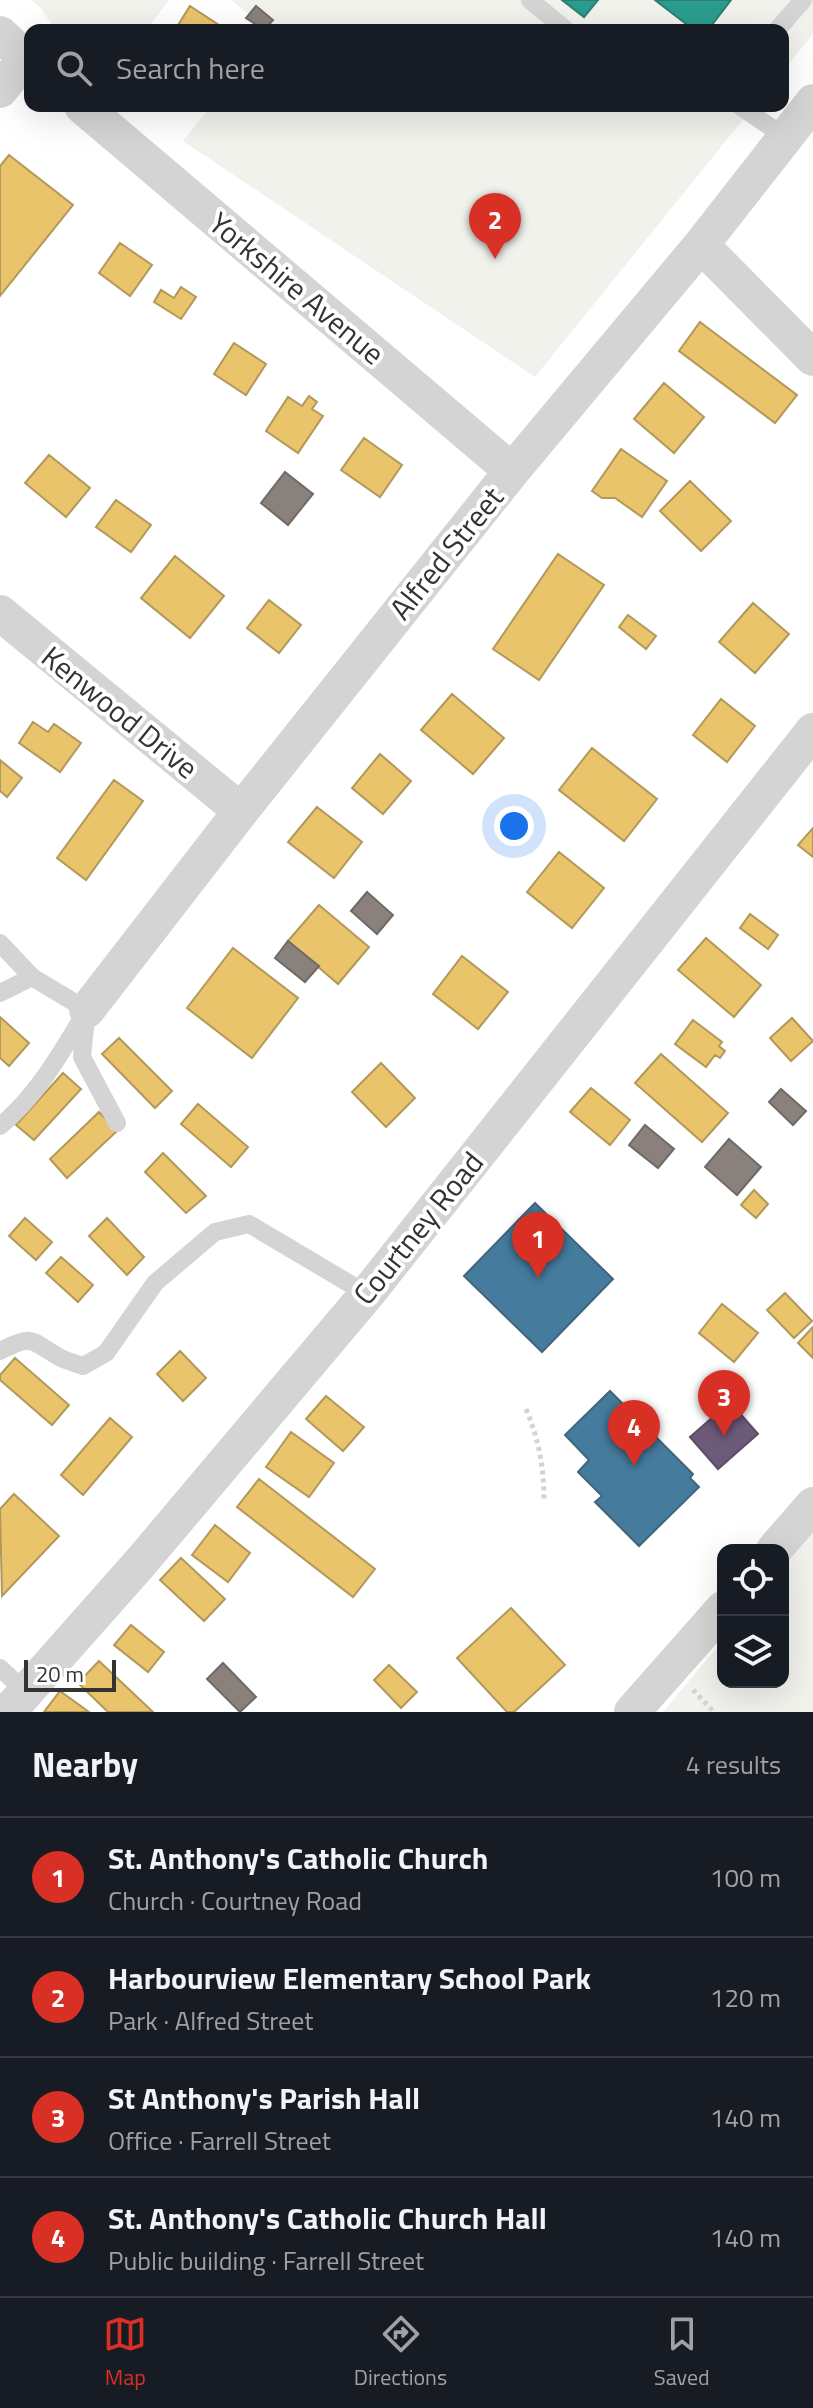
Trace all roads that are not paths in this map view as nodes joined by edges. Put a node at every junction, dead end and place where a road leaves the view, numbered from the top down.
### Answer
1 (530, 0) edge
2 (803, 0) edge
3 (559, 24) edge
4 (782, 24) edge
5 (19, 51) edge
6 (0, 90) edge
7 (813, 102) edge
8 (89, 112) edge
9 (749, 112) edge
10 (785, 137) junction
11 (701, 245) junction
12 (813, 358) edge
13 (512, 471) junction
14 (0, 613) edge
15 (813, 731) edge
16 (241, 811) junction
17 (0, 943) edge
18 (32, 977) junction
19 (0, 993) edge
20 (87, 1010) junction
21 (117, 1123) dead end
22 (0, 1126) edge
23 (367, 1294) junction
24 (0, 1351) edge
25 (813, 1505) edge
26 (779, 1544) edge
27 (717, 1616) edge
28 (0, 1668) edge
29 (17, 1702) edge
30 (632, 1712) edge

1 - 3 lane
2 - 4 lane
5 - 6 street
7 - 10 street, Alfred Street
8 - 13 street, Yorkshire Avenue
9 - 10 lane
10 - 11 street, Alfred Street
11 - 12 street
11 - 13 street, Alfred Street
13 - 16 street, Alfred Street
14 - 16 street, Kenwood Drive
15 - 23 street, Courtney Road
16 - 20 street, Alfred Street
17 - 18 lane
18 - 19 lane
18 - 20 lane
20 - 21 lane
20 - 22 lane
23 - 24 lane
23 - 29 street, Courtney Road
25 - 26 street
27 - 30 street
28 - 29 lane

